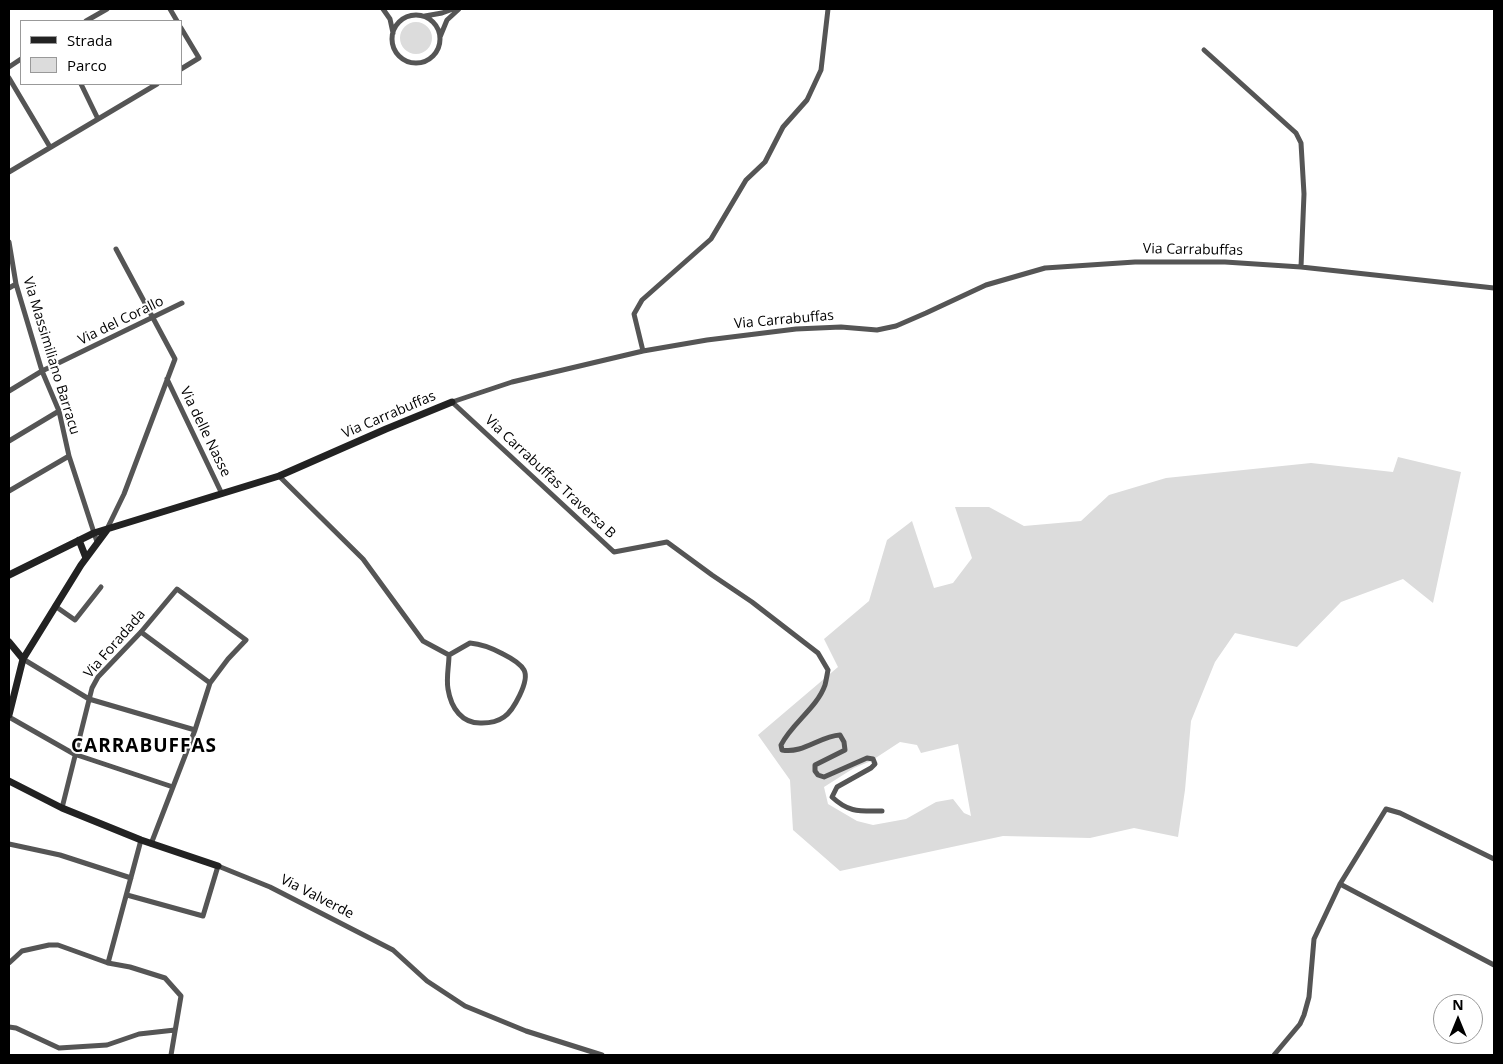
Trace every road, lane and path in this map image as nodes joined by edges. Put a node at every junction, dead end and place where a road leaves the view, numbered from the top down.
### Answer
1 (107, 9) edge
2 (170, 9) edge
3 (384, 9) edge
4 (453, 9) edge
5 (459, 9) edge
6 (828, 9) edge
7 (422, 16) junction
8 (390, 19) junction
9 (88, 20) edge
10 (176, 20) edge
11 (403, 20) junction
12 (182, 30) edge
13 (394, 33) junction
14 (440, 38) junction
15 (1204, 50) dead end
16 (20, 60) edge
17 (9, 67) edge
18 (182, 68) edge
19 (9, 78) edge
20 (82, 85) edge
21 (155, 85) edge
22 (98, 119) junction
23 (50, 148) junction
24 (9, 172) edge
25 (9, 242) edge
26 (116, 249) dead end
27 (1302, 267) junction
28 (16, 284) junction
29 (9, 288) edge
30 (1494, 288) edge
31 (182, 304) dead end
32 (153, 317) junction
33 (643, 351) junction
34 (42, 371) junction
35 (168, 379) junction
36 (9, 391) edge
37 (452, 402) junction
38 (59, 411) junction
39 (9, 441) edge
40 (69, 456) junction
41 (279, 476) junction
42 (9, 491) edge
43 (222, 494) junction
44 (107, 529) junction
45 (94, 533) junction
46 (80, 540) junction
47 (98, 542) junction
48 (86, 558) junction
49 (9, 575) edge
50 (102, 587) dead end
51 (55, 606) junction
52 (141, 632) junction
53 (9, 642) edge
54 (450, 654) junction
55 (22, 659) junction
56 (210, 683) junction
57 (89, 699) junction
58 (9, 716) edge
59 (195, 730) junction
60 (74, 754) junction
61 (9, 781) edge
62 (173, 787) junction
63 (62, 808) junction
64 (882, 811) dead end
65 (141, 840) junction
66 (9, 844) edge
67 (151, 844) junction
68 (1494, 859) edge
69 (218, 866) junction
70 (131, 878) junction
71 (1340, 884) junction
72 (127, 895) junction
73 (9, 963) edge
74 (108, 963) junction
75 (1494, 965) edge
76 (9, 1027) edge
77 (175, 1030) junction
78 (171, 1055) edge
79 (602, 1055) edge
80 (1274, 1055) edge

1 - 9 street
2 - 10 street
3 - 8 street
4 - 7 street
5 - 14 street
6 - 33 street
7 - 11 street
7 - 14 street
8 - 11 street
8 - 13 street
11 - 13 street
12 - 18 street
13 - 14 street
15 - 27 street
16 - 17 street
19 - 23 street
20 - 22 street
21 - 22 street
22 - 23 street
23 - 24 street
25 - 28 street, Via Massimiliano Barracu
26 - 32 street
27 - 30 street, Via Carrabuffas
27 - 33 street, Via Carrabuffas
28 - 29 street
28 - 34 street, Via Massimiliano Barracu
31 - 32 street, Via del Corallo
32 - 34 street, Via del Corallo
32 - 35 street
33 - 37 street, Via Carrabuffas
34 - 36 street, Via del Corallo
34 - 38 street, Via Massimiliano Barracu
35 - 43 street, Via delle Nasse
35 - 44 street
37 - 41 street, Via Carrabuffas
37 - 64 street, Via Carrabuffas Traversa B
38 - 39 street
38 - 40 street, Via Massimiliano Barracu
40 - 42 street
40 - 45 street, Via Massimiliano Barracu
41 - 43 street, Via Carrabuffas
41 - 54 street
43 - 44 street, Via Carrabuffas
44 - 45 street, Via Carrabuffas
44 - 47 street
45 - 46 street, Via Carrabuffas
45 - 47 street, Via Massimiliano Barracu
46 - 48 street
46 - 49 street
47 - 48 street
48 - 51 street
50 - 51 street
51 - 55 street
52 - 56 street
52 - 56 street, Via Foradada
52 - 57 street, Via Foradada
53 - 55 street
54 - 54 street
55 - 57 street
55 - 58 street
56 - 59 street
57 - 59 street
57 - 60 street, Via Foradada
58 - 60 street
59 - 62 street
60 - 62 street
60 - 63 street, Via Foradada
61 - 63 street, Via Valverde
62 - 67 street
63 - 65 street, Via Valverde
65 - 67 street, Via Valverde
65 - 70 street
66 - 70 street
67 - 69 street, Via Valverde
68 - 71 street
69 - 72 street
69 - 79 street, Via Valverde
70 - 72 street
71 - 75 street
71 - 80 street
72 - 74 street
73 - 74 street
74 - 77 street
76 - 77 street
77 - 78 street

